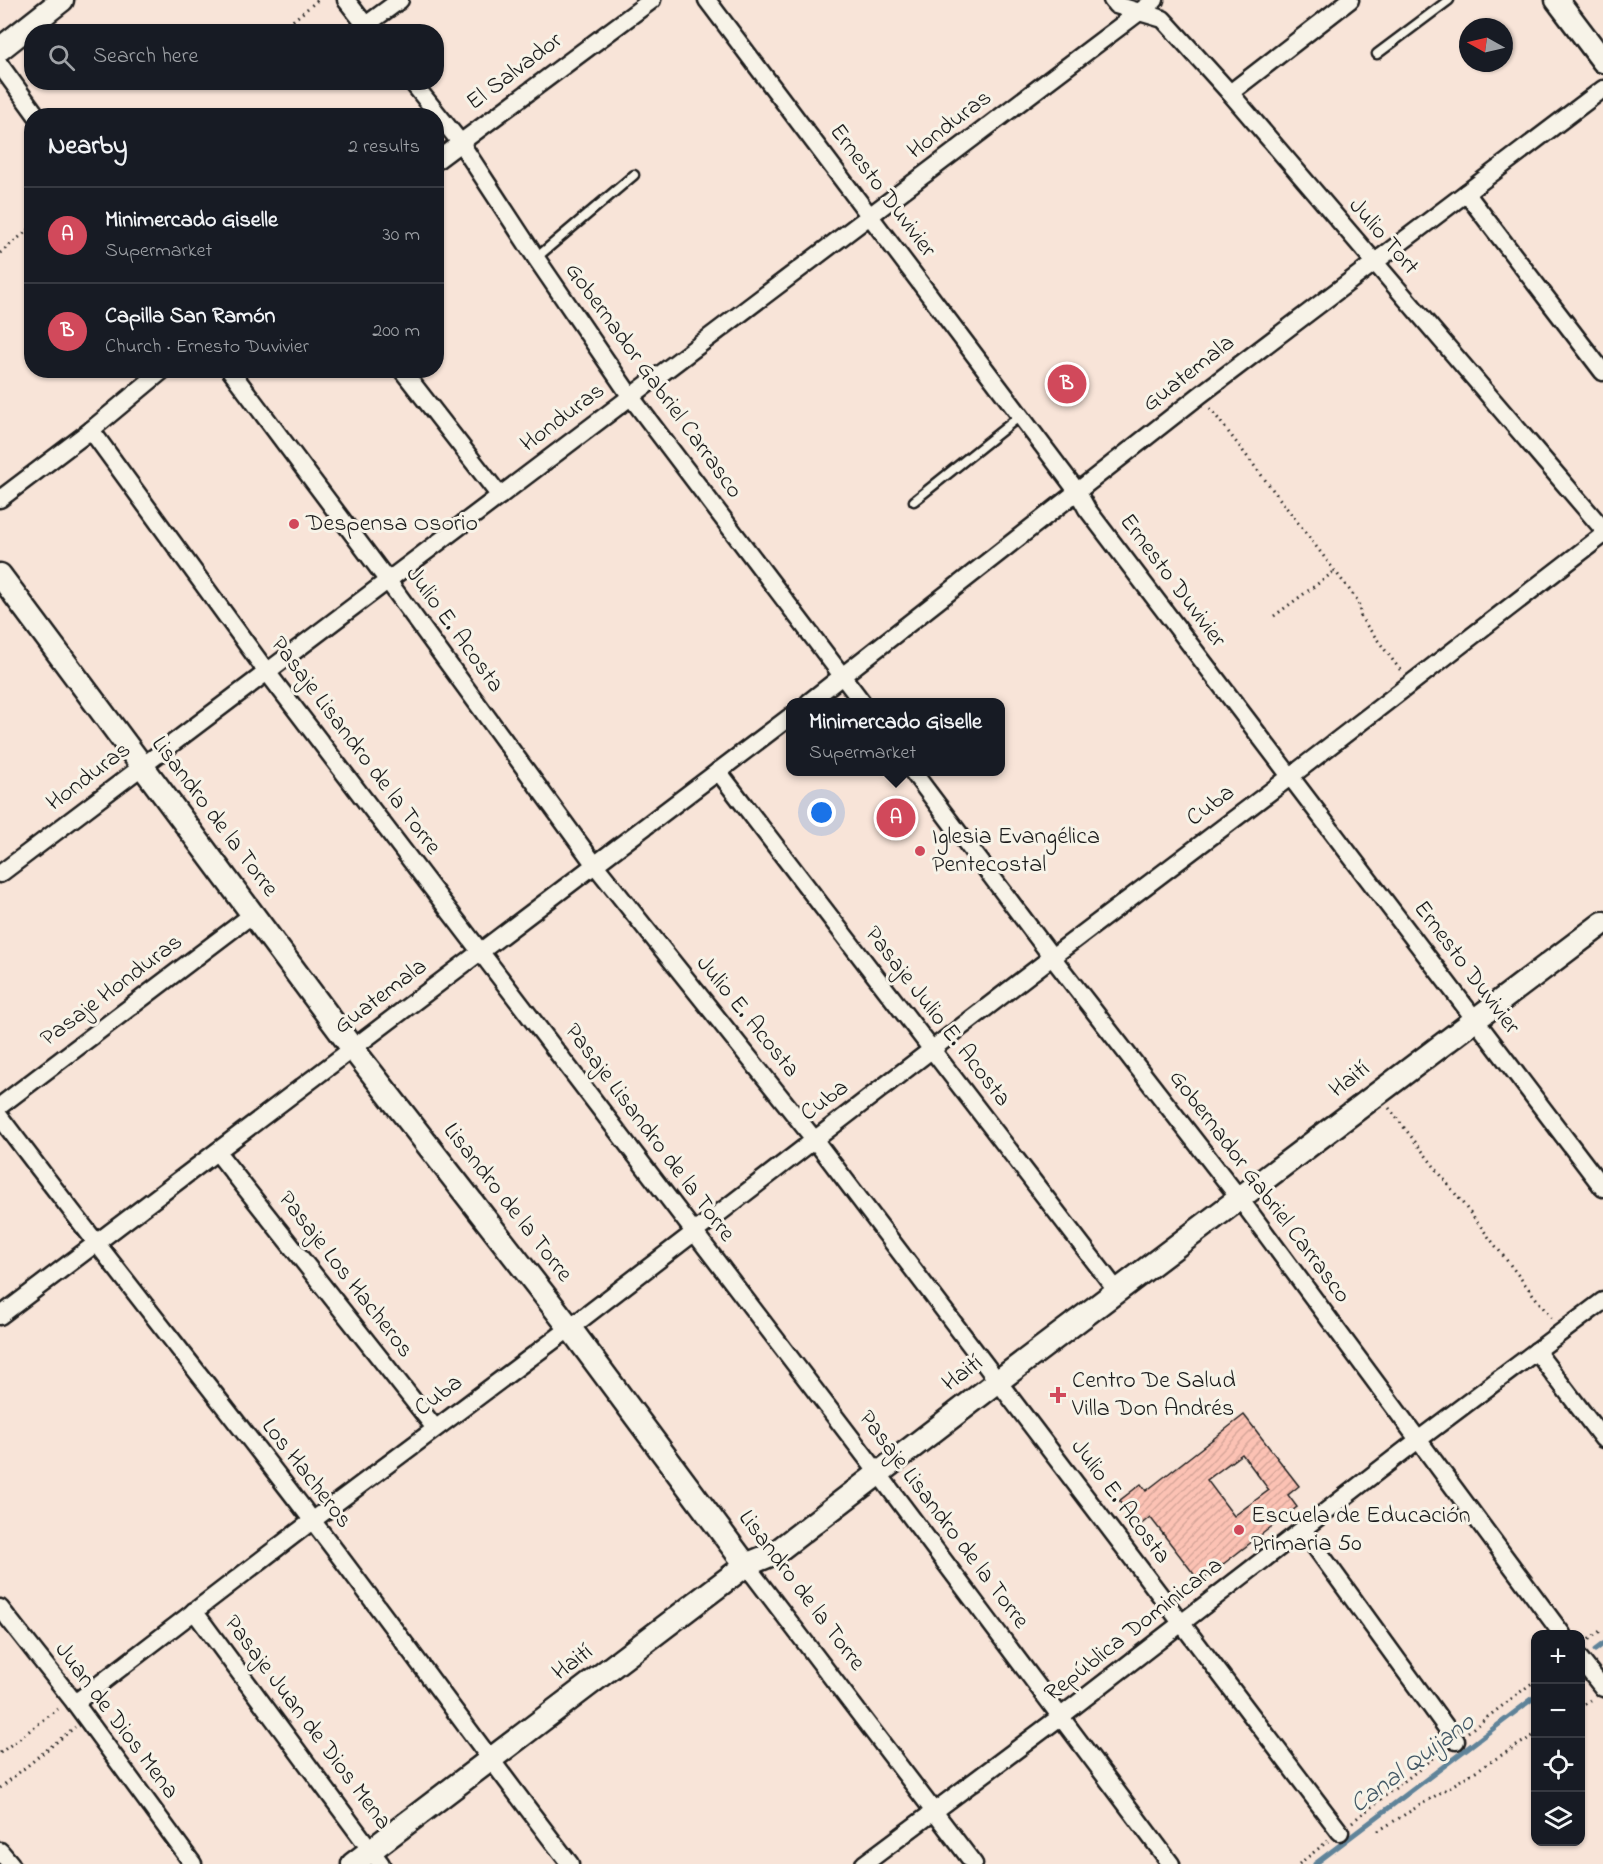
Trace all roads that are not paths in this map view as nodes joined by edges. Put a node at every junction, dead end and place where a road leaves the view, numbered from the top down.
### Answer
1 (62, 0) edge
2 (346, 0) edge
3 (400, 0) edge
4 (652, 0) edge
5 (707, 0) edge
6 (1112, 0) edge
7 (1155, 0) edge
8 (1350, 0) edge
9 (1449, 0) edge
10 (1557, 0) edge
11 (1139, 12) junction
12 (32, 24) edge
13 (365, 24) edge
14 (373, 24) edge
15 (24, 30) edge
16 (0, 49) edge
17 (1377, 54) dead end
18 (1603, 61) edge
19 (0, 65) edge
20 (1603, 89) edge
21 (418, 90) edge
22 (1230, 93) junction
23 (31, 108) edge
24 (433, 108) edge
25 (444, 122) edge
26 (460, 142) junction
27 (444, 155) edge
28 (634, 176) dead end
29 (1466, 193) junction
30 (870, 215) junction
31 (536, 258) junction
32 (1374, 263) junction
33 (1602, 369) edge
34 (154, 378) edge
35 (236, 378) edge
36 (408, 378) edge
37 (631, 397) junction
38 (1020, 416) junction
39 (91, 430) junction
40 (1077, 491) junction
41 (500, 496) junction
42 (0, 499) edge
43 (914, 501) dead end
44 (1603, 529) edge
45 (1603, 535) edge
46 (0, 575) edge
47 (388, 580) junction
48 (267, 672) junction
49 (843, 677) junction
50 (814, 698) edge
51 (859, 698) edge
52 (786, 720) edge
53 (143, 766) junction
54 (718, 771) junction
55 (918, 776) edge
56 (1291, 776) junction
57 (595, 865) junction
58 (0, 874) edge
59 (253, 914) junction
60 (1602, 926) edge
61 (482, 951) junction
62 (1052, 957) junction
63 (1475, 1019) junction
64 (353, 1049) junction
65 (932, 1049) junction
66 (0, 1106) edge
67 (0, 1117) edge
68 (814, 1139) junction
69 (217, 1152) junction
70 (1603, 1188) edge
71 (1240, 1199) junction
72 (694, 1232) junction
73 (96, 1245) junction
74 (1118, 1292) junction
75 (1603, 1300) edge
76 (0, 1316) edge
77 (570, 1328) junction
78 (1536, 1351) junction
79 (997, 1382) junction
80 (435, 1428) junction
81 (1603, 1439) edge
82 (1418, 1440) junction
83 (878, 1473) junction
84 (312, 1521) junction
85 (1303, 1530) junction
86 (746, 1565) junction
87 (0, 1608) edge
88 (194, 1611) junction
89 (1181, 1623) junction
90 (1558, 1630) edge
91 (1585, 1664) edge
92 (1603, 1688) edge
93 (75, 1703) junction
94 (1060, 1717) junction
95 (1456, 1741) road end
96 (490, 1760) junction
97 (934, 1811) junction
98 (1340, 1832) road end
99 (0, 1851) edge
100 (376, 1857) edge
101 (10, 1864) edge
102 (192, 1864) edge
103 (353, 1864) edge
104 (570, 1864) edge
105 (864, 1864) edge
106 (974, 1864) edge
107 (1171, 1864) edge

1 - 12 street
2 - 13 street
3 - 14 street
4 - 26 street, El Salvador
5 - 30 street, Ernesto Duvivier
6 - 11 street, Julio Tort
7 - 11 street, Honduras
8 - 22 street
9 - 17 lane
10 - 18 street
11 - 22 street, Julio Tort
11 - 30 street, Honduras
15 - 16 street
19 - 23 street
20 - 29 street, Guatemala
21 - 24 street, Gobernador Gabriel Carrasco
22 - 32 street, Julio Tort
25 - 26 street, Gobernador Gabriel Carrasco
26 - 27 street, El Salvador
26 - 31 street, Gobernador Gabriel Carrasco
28 - 31 lane
29 - 32 street, Guatemala
29 - 33 street
30 - 37 street, Honduras
30 - 38 street, Ernesto Duvivier
31 - 37 street, Gobernador Gabriel Carrasco
32 - 40 street, Guatemala
32 - 44 street, Julio Tort
34 - 39 street
35 - 47 street, Julio E. Acosta
36 - 41 street
37 - 41 street, Honduras
37 - 49 street, Gobernador Gabriel Carrasco
38 - 40 street, Ernesto Duvivier
38 - 43 lane
39 - 42 street
39 - 48 street, Pasaje Lisandro de la Torre
40 - 49 street, Guatemala
40 - 56 street, Ernesto Duvivier
41 - 47 street, Honduras
45 - 56 street, Cuba
46 - 53 street, Lisandro de la Torre
47 - 48 street, Honduras
47 - 57 street, Julio E. Acosta
48 - 53 street, Honduras
48 - 61 street, Pasaje Lisandro de la Torre
49 - 50 street, Guatemala
49 - 51 street, Gobernador Gabriel Carrasco
52 - 54 street, Guatemala
53 - 58 street, Honduras
53 - 59 street, Lisandro de la Torre
54 - 57 street, Guatemala
54 - 65 street, Pasaje Julio E. Acosta
55 - 62 street, Gobernador Gabriel Carrasco
56 - 62 street, Cuba
56 - 63 street, Ernesto Duvivier
57 - 61 street, Guatemala
57 - 68 street, Julio E. Acosta
59 - 64 street, Lisandro de la Torre
59 - 66 street, Pasaje Honduras
60 - 63 street, Haití
61 - 64 street, Guatemala
61 - 72 street, Pasaje Lisandro de la Torre
62 - 65 street, Cuba
62 - 71 street, Gobernador Gabriel Carrasco
63 - 70 street, Ernesto Duvivier
63 - 71 street, Haití
64 - 69 street, Guatemala
64 - 77 street, Lisandro de la Torre
65 - 68 street, Cuba
65 - 74 street, Pasaje Julio E. Acosta
67 - 73 street, Los Hacheros
68 - 72 street, Cuba
68 - 79 street, Julio E. Acosta
69 - 73 street, Guatemala
69 - 80 street, Pasaje Los Hacheros
71 - 74 street, Haití
71 - 82 street, Gobernador Gabriel Carrasco
72 - 77 street, Cuba
72 - 83 street, Pasaje Lisandro de la Torre
73 - 76 street, Guatemala
73 - 84 street, Los Hacheros
74 - 79 street, Haití
75 - 78 street, República Dominicana
77 - 80 street, Cuba
77 - 86 street, Lisandro de la Torre
78 - 81 street
78 - 82 street, República Dominicana
79 - 83 street, Haití
79 - 89 street, Julio E. Acosta
80 - 84 street, Cuba
82 - 85 street, República Dominicana
82 - 90 street, Gobernador Gabriel Carrasco
83 - 86 street, Haití
83 - 94 street, Pasaje Lisandro de la Torre
84 - 88 street, Cuba
84 - 96 street, Los Hacheros
85 - 89 street, República Dominicana
85 - 95 street
86 - 96 street, Haití
86 - 97 street, Lisandro de la Torre
87 - 93 street, Juan de Dios Mena
88 - 93 street, Cuba
88 - 100 street, Pasaje Juan de Dios Mena
89 - 94 street, República Dominicana
89 - 98 street, Julio E. Acosta
91 - 92 street
93 - 102 street, Juan de Dios Mena
94 - 97 street, República Dominicana
94 - 107 street, Pasaje Lisandro de la Torre
96 - 100 street, Haití
96 - 104 street, Los Hacheros
97 - 105 street, República Dominicana
97 - 106 street, Lisandro de la Torre
99 - 101 street
100 - 103 street, Haití

